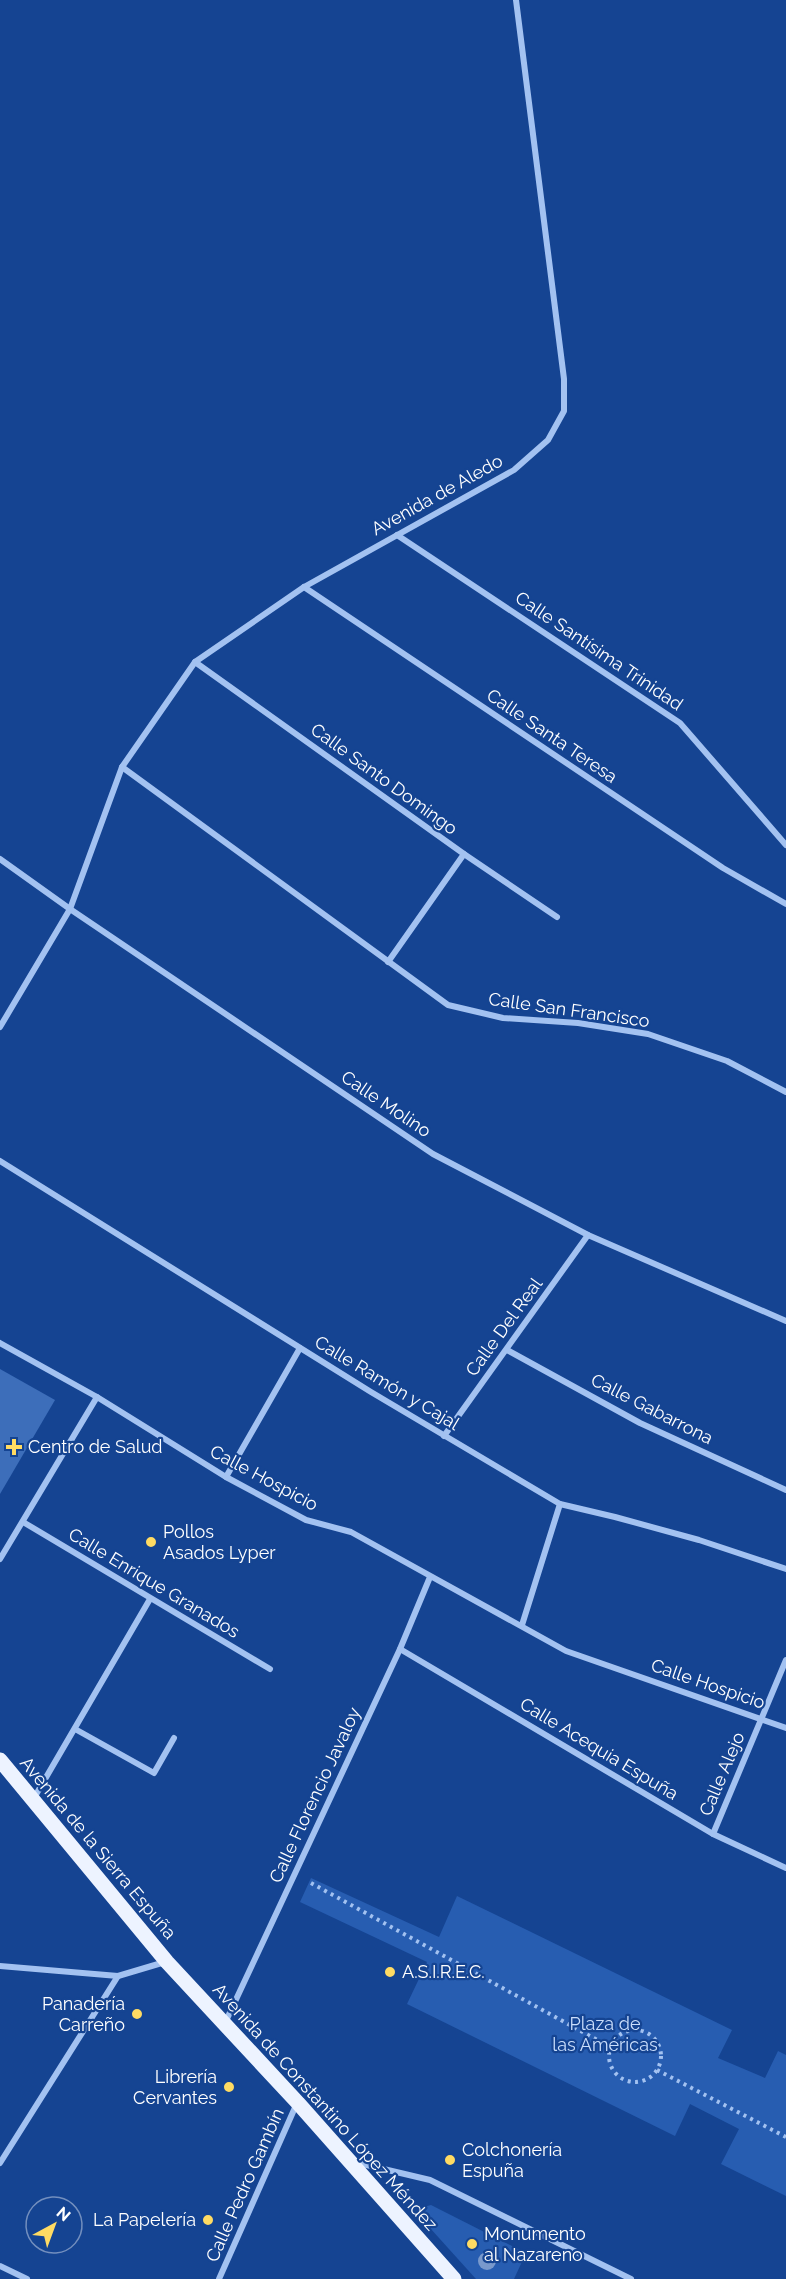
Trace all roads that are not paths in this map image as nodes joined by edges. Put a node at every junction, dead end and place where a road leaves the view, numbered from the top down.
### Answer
1 (516, 0) edge
2 (397, 535) junction
3 (304, 587) junction
4 (195, 662) junction
5 (122, 767) junction
6 (786, 845) edge
7 (464, 855) junction
8 (0, 859) edge
9 (786, 904) edge
10 (70, 909) junction
11 (557, 917) dead end
12 (388, 962) junction
13 (0, 1027) edge
14 (786, 1092) edge
15 (0, 1161) edge
16 (588, 1235) junction
17 (786, 1321) edge
18 (0, 1343) edge
19 (300, 1348) junction
20 (507, 1350) junction
21 (97, 1397) junction
22 (444, 1436) junction
23 (226, 1477) junction
24 (786, 1490) edge
25 (560, 1504) junction
26 (23, 1521) junction
27 (0, 1559) edge
28 (786, 1569) edge
29 (430, 1576) junction
30 (150, 1599) junction
31 (522, 1625) junction
32 (400, 1649) junction
33 (786, 1660) edge
34 (270, 1669) dead end
35 (761, 1719) junction
36 (786, 1728) edge
37 (75, 1729) junction
38 (174, 1738) dead end
39 (0, 1760) edge
40 (34, 1799) junction
41 (713, 1834) junction
42 (786, 1868) edge
43 (167, 1962) junction
44 (0, 1966) edge
45 (118, 1976) junction
46 (224, 2025) junction
47 (298, 2103) junction
48 (3, 2151) edge
49 (349, 2160) junction
50 (0, 2163) edge
51 (0, 2266) edge
52 (27, 2279) edge
53 (219, 2279) edge
54 (454, 2279) edge
55 (631, 2279) edge

1 - 2 street, Avenida de Aledo
2 - 3 street, Avenida de Aledo
2 - 6 street, Calle Santísima Trinidad
3 - 4 street, Avenida de Aledo
3 - 9 street, Calle Santa Teresa
4 - 5 street, Avenida de Aledo
4 - 7 street, Calle Santo Domingo
5 - 10 street, Avenida de Aledo
5 - 12 street, Calle San Francisco
7 - 11 street, Calle Santo Domingo
7 - 12 street
8 - 10 street, Calle Molino
10 - 13 street, Avenida de Aledo
10 - 16 street, Calle Molino
12 - 14 street, Calle San Francisco
15 - 19 street, Calle Ramón y Cajal
16 - 17 street, Calle Molino
16 - 20 street, Calle Del Real
18 - 21 street, Calle Hospicio
19 - 22 street, Calle Ramón y Cajal
19 - 23 street
20 - 22 street, Calle Del Real
20 - 24 street, Calle Gabarrona
21 - 23 street, Calle Hospicio
21 - 26 street
22 - 25 street, Calle Ramón y Cajal
23 - 29 street, Calle Hospicio
25 - 28 street, Calle Ramón y Cajal
25 - 31 street
26 - 27 street
26 - 30 street, Calle Enrique Granados
29 - 31 street, Calle Hospicio
29 - 32 street, Calle Florencio Javaloy
30 - 34 street, Calle Enrique Granados
30 - 37 street
31 - 35 street, Calle Hospicio
32 - 41 street, Calle Acequia Espuña
32 - 46 street, Calle Florencio Javaloy
33 - 35 street, Calle Alejo
35 - 36 street, Calle Hospicio
35 - 41 street, Calle Alejo
37 - 38 street
37 - 40 street
39 - 40 main road, Avenida de la Sierra Espuña
40 - 43 main road, Avenida de la Sierra Espuña
41 - 42 street, Calle Acequia Espuña
43 - 45 street
43 - 46 main road, Avenida de Constantino López Méndez
44 - 45 street
45 - 48 street
46 - 47 main road, Avenida de Constantino López Méndez
47 - 49 main road, Avenida de Constantino López Méndez
47 - 53 street, Calle Pedro Gambín
48 - 50 street
49 - 54 main road, Avenida de Constantino López Méndez
49 - 55 street
51 - 52 street

